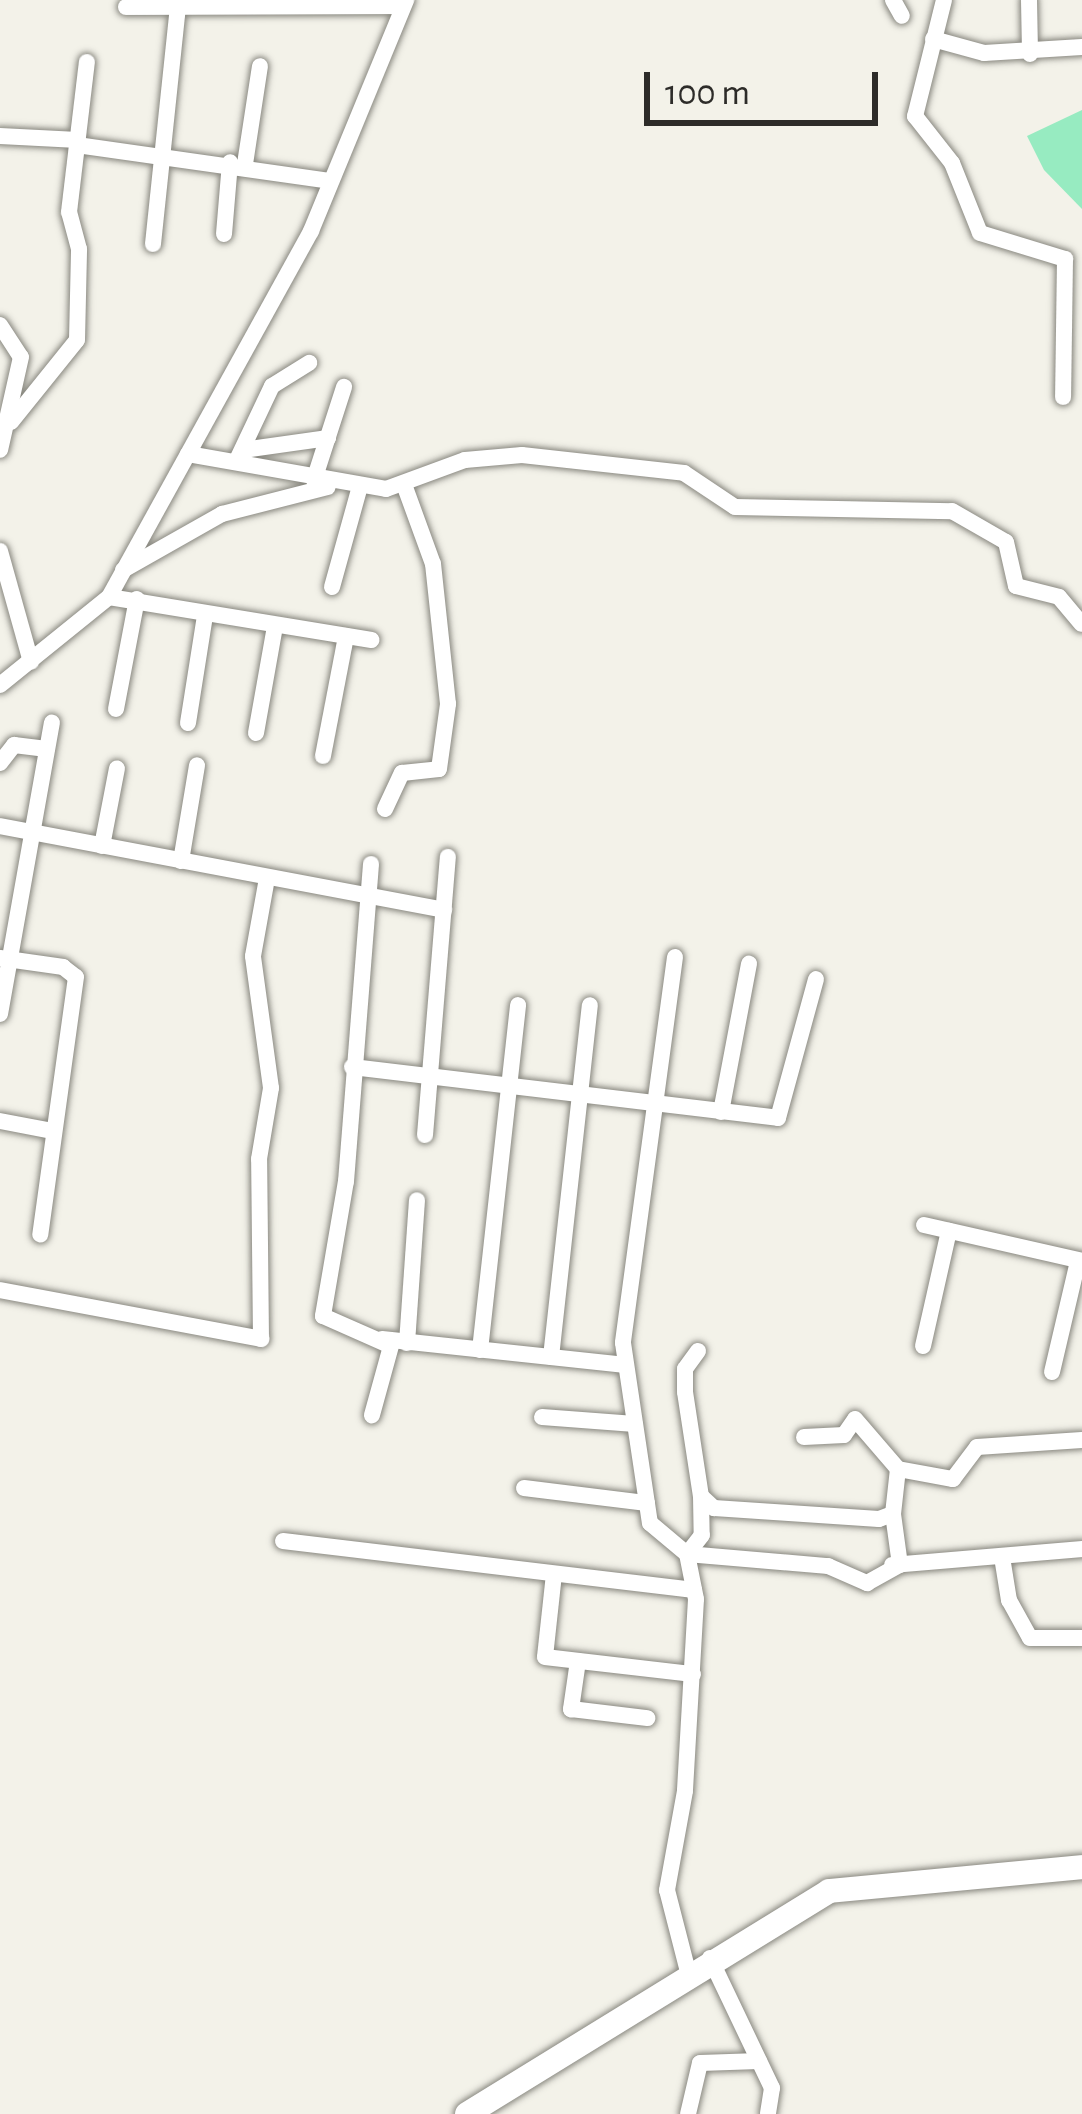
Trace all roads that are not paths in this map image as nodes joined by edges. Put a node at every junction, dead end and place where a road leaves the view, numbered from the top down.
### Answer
1 (944, 0) edge
2 (1029, 0) edge
3 (228, 2) edge
4 (305, 2) edge
5 (156, 3) edge
6 (404, 3) edge
7 (178, 6) junction
8 (126, 7) dead end
9 (933, 39) junction
10 (1082, 47) edge
11 (1030, 54) junction
12 (87, 62) dead end
13 (260, 66) dead end
14 (0, 136) edge
15 (77, 142) junction
16 (162, 151) junction
17 (238, 163) junction
18 (329, 181) junction
19 (224, 234) dead end
20 (153, 244) dead end
21 (0, 325) edge
22 (308, 363) dead end
23 (344, 386) dead end
24 (1063, 398) dead end
25 (11, 422) junction
26 (328, 438) junction
27 (0, 450) edge
28 (188, 454) junction
29 (240, 456) junction
30 (314, 480) junction
31 (340, 483) junction
32 (360, 486) junction
33 (405, 487) junction
34 (0, 550) edge
35 (123, 570) junction
36 (332, 587) dead end
37 (109, 597) junction
38 (137, 598) junction
39 (205, 616) junction
40 (1082, 624) edge
41 (275, 626) junction
42 (346, 636) junction
43 (372, 640) dead end
44 (31, 662) junction
45 (0, 685) edge
46 (116, 709) dead end
47 (52, 723) dead end
48 (188, 724) dead end
49 (256, 733) dead end
50 (47, 749) junction
51 (322, 756) dead end
52 (0, 763) edge
53 (197, 764) dead end
54 (116, 768) dead end
55 (385, 809) dead end
56 (0, 826) edge
57 (30, 832) junction
58 (102, 846) junction
59 (448, 857) dead end
60 (181, 862) junction
61 (371, 864) dead end
62 (267, 878) junction
63 (368, 898) junction
64 (444, 910) junction
65 (675, 957) dead end
66 (4, 959) edge
67 (749, 964) dead end
68 (816, 979) dead end
69 (518, 1005) dead end
70 (590, 1005) dead end
71 (0, 1014) edge
72 (352, 1067) junction
73 (431, 1076) junction
74 (509, 1083) junction
75 (581, 1093) junction
76 (656, 1102) junction
77 (721, 1112) junction
78 (0, 1120) edge
79 (53, 1131) junction
80 (425, 1135) dead end
81 (417, 1200) dead end
82 (924, 1225) dead end
83 (949, 1231) junction
84 (40, 1234) dead end
85 (1080, 1261) edge
86 (0, 1290) edge
87 (350, 1333) junction
88 (406, 1343) junction
89 (922, 1346) dead end
90 (480, 1350) junction
91 (698, 1351) dead end
92 (551, 1358) junction
93 (626, 1365) junction
94 (1052, 1372) dead end
95 (372, 1415) dead end
96 (542, 1417) dead end
97 (635, 1424) junction
98 (804, 1437) dead end
99 (1082, 1440) edge
100 (898, 1469) junction
101 (524, 1488) dead end
102 (701, 1496) junction
103 (647, 1503) junction
104 (893, 1514) junction
105 (284, 1541) dead end
106 (1082, 1549) edge
107 (687, 1554) junction
108 (1002, 1557) junction
109 (895, 1565) junction
110 (554, 1574) junction
111 (694, 1590) junction
112 (1082, 1638) edge
113 (578, 1661) junction
114 (693, 1674) junction
115 (646, 1718) dead end
116 (1082, 1867) edge
117 (710, 1958) junction
118 (688, 1972) junction
119 (758, 2061) junction
120 (476, 2111) edge
121 (688, 2114) edge
122 (768, 2114) edge

1 - 9 street
2 - 11 street
3 - 4 street
3 - 7 street
4 - 6 street
5 - 7 street
5 - 8 street
6 - 18 street
7 - 16 street
9 - 11 street
9 - 24 street
10 - 11 street
12 - 15 street
13 - 17 street
14 - 15 street
15 - 16 street
15 - 25 street
16 - 17 street
16 - 20 street
17 - 18 street
17 - 19 street
18 - 28 street
21 - 25 street
22 - 29 street
23 - 26 street
25 - 27 street
26 - 29 street
26 - 30 street
28 - 29 street
28 - 35 street
29 - 30 street
30 - 31 street
31 - 32 street
31 - 35 street
32 - 33 street
32 - 36 street
33 - 40 street
33 - 55 street
34 - 44 street
35 - 37 street
37 - 38 street
37 - 44 street
38 - 39 street
38 - 46 street
39 - 41 street
39 - 48 street
41 - 42 street
41 - 49 street
42 - 43 street
42 - 51 street
44 - 45 street
47 - 50 street
50 - 52 street
50 - 57 street
53 - 60 street
54 - 58 street
56 - 57 street
57 - 58 street
57 - 66 street
58 - 60 street
59 - 64 street
60 - 62 street
61 - 63 street
62 - 63 street
62 - 86 street
63 - 64 street
63 - 72 street
64 - 73 street
65 - 76 street
66 - 71 street
66 - 79 street
67 - 77 street
68 - 77 street
69 - 74 street
70 - 75 street
72 - 73 street
72 - 87 street
73 - 74 street
73 - 80 street
74 - 75 street
74 - 90 street
75 - 76 street
75 - 92 street
76 - 77 street
76 - 93 street
78 - 79 street
79 - 84 street
81 - 88 street
82 - 83 street
83 - 85 street
83 - 89 street
85 - 94 street
87 - 88 street
87 - 95 street
88 - 90 street
90 - 92 street
91 - 102 street
92 - 93 street
93 - 97 street
96 - 97 street
97 - 103 street
98 - 100 street
99 - 100 street
100 - 104 street
101 - 103 street
102 - 104 street
102 - 107 street
103 - 107 street
104 - 109 street
105 - 110 street
106 - 108 street
107 - 109 street
107 - 111 street
108 - 109 street
108 - 112 street
110 - 111 street
110 - 113 street
111 - 114 street
113 - 114 street
113 - 115 street
114 - 118 street
116 - 117 street
117 - 118 street
117 - 119 street
118 - 120 street
119 - 121 street
119 - 122 street

